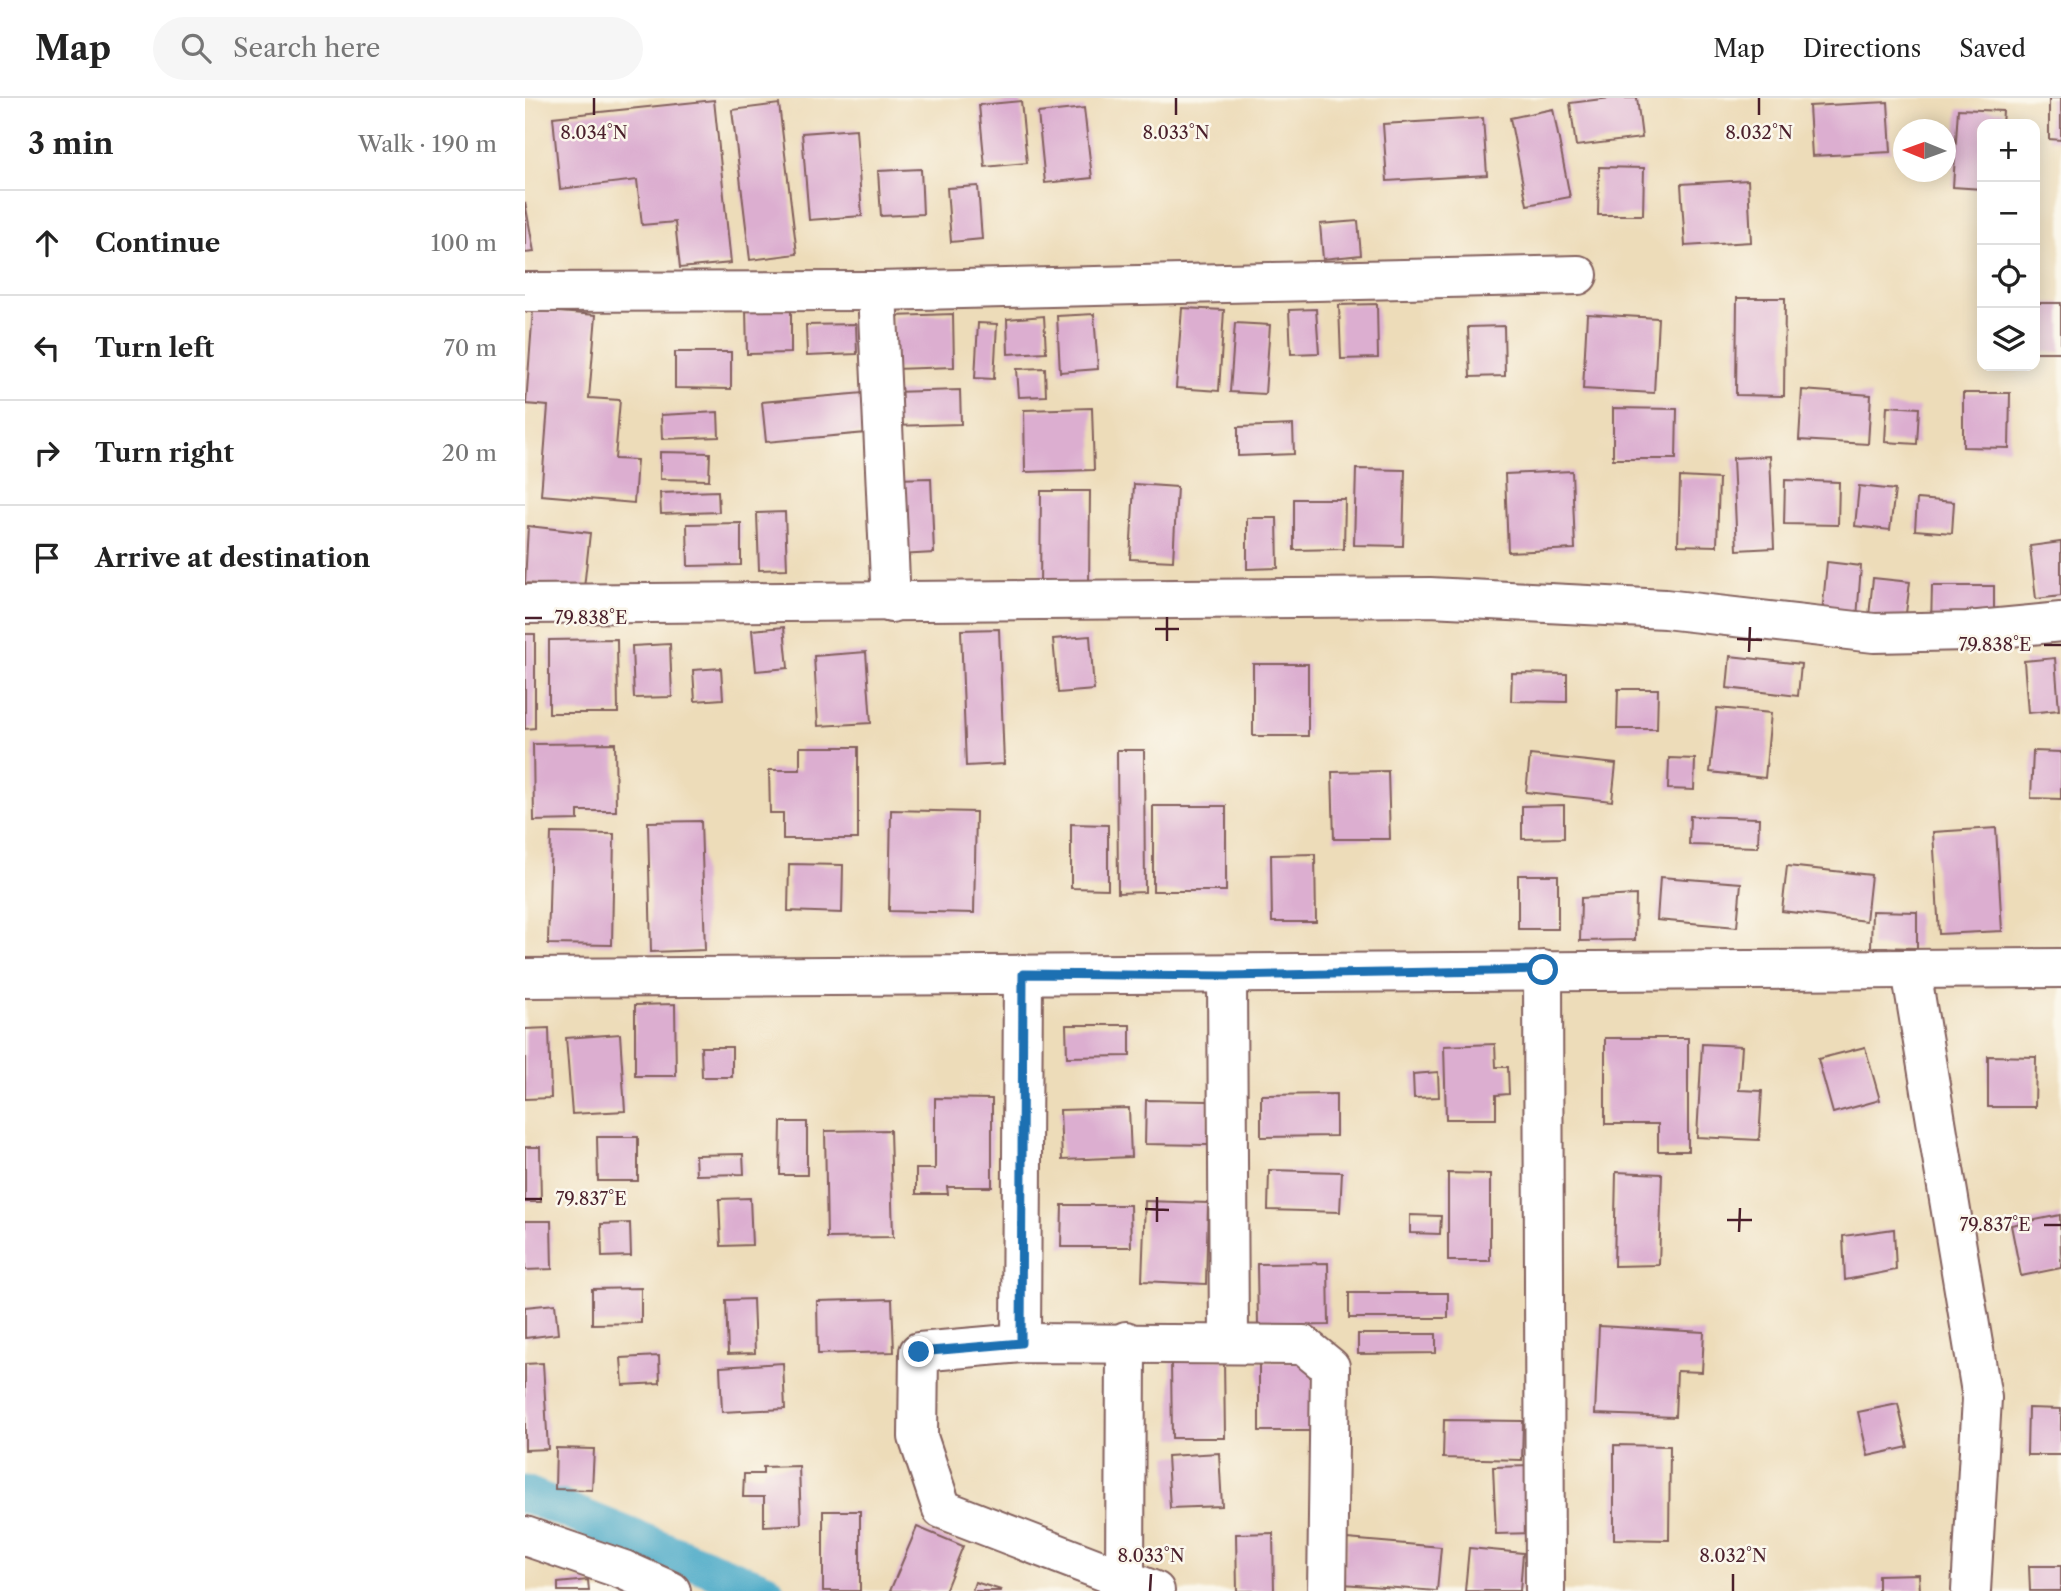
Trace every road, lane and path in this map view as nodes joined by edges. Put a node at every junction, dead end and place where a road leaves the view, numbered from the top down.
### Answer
1 (1578, 275) dead end
2 (525, 292) edge
3 (877, 292) junction
4 (891, 603) junction
5 (525, 604) edge
6 (2061, 622) edge
7 (2061, 968) edge
8 (1543, 970) junction
9 (1911, 970) junction
10 (1023, 974) junction
11 (1227, 976) junction
12 (525, 978) edge
13 (1126, 1341) junction
14 (1021, 1343) junction
15 (1229, 1343) junction
16 (525, 1535) edge
17 (624, 1581) edge
18 (1140, 1585) edge
19 (671, 1591) edge
20 (1328, 1591) edge
21 (1545, 1591) edge
22 (1971, 1591) edge

1 - 3 street
2 - 3 street
3 - 4 street
4 - 5 street
4 - 6 street
7 - 9 street
8 - 9 street
8 - 11 street
8 - 21 street
9 - 22 street
10 - 11 street
10 - 12 street
10 - 14 street
11 - 15 street
13 - 14 street
13 - 15 street
13 - 18 street
14 - 18 street
15 - 20 street
16 - 17 street
17 - 19 street

